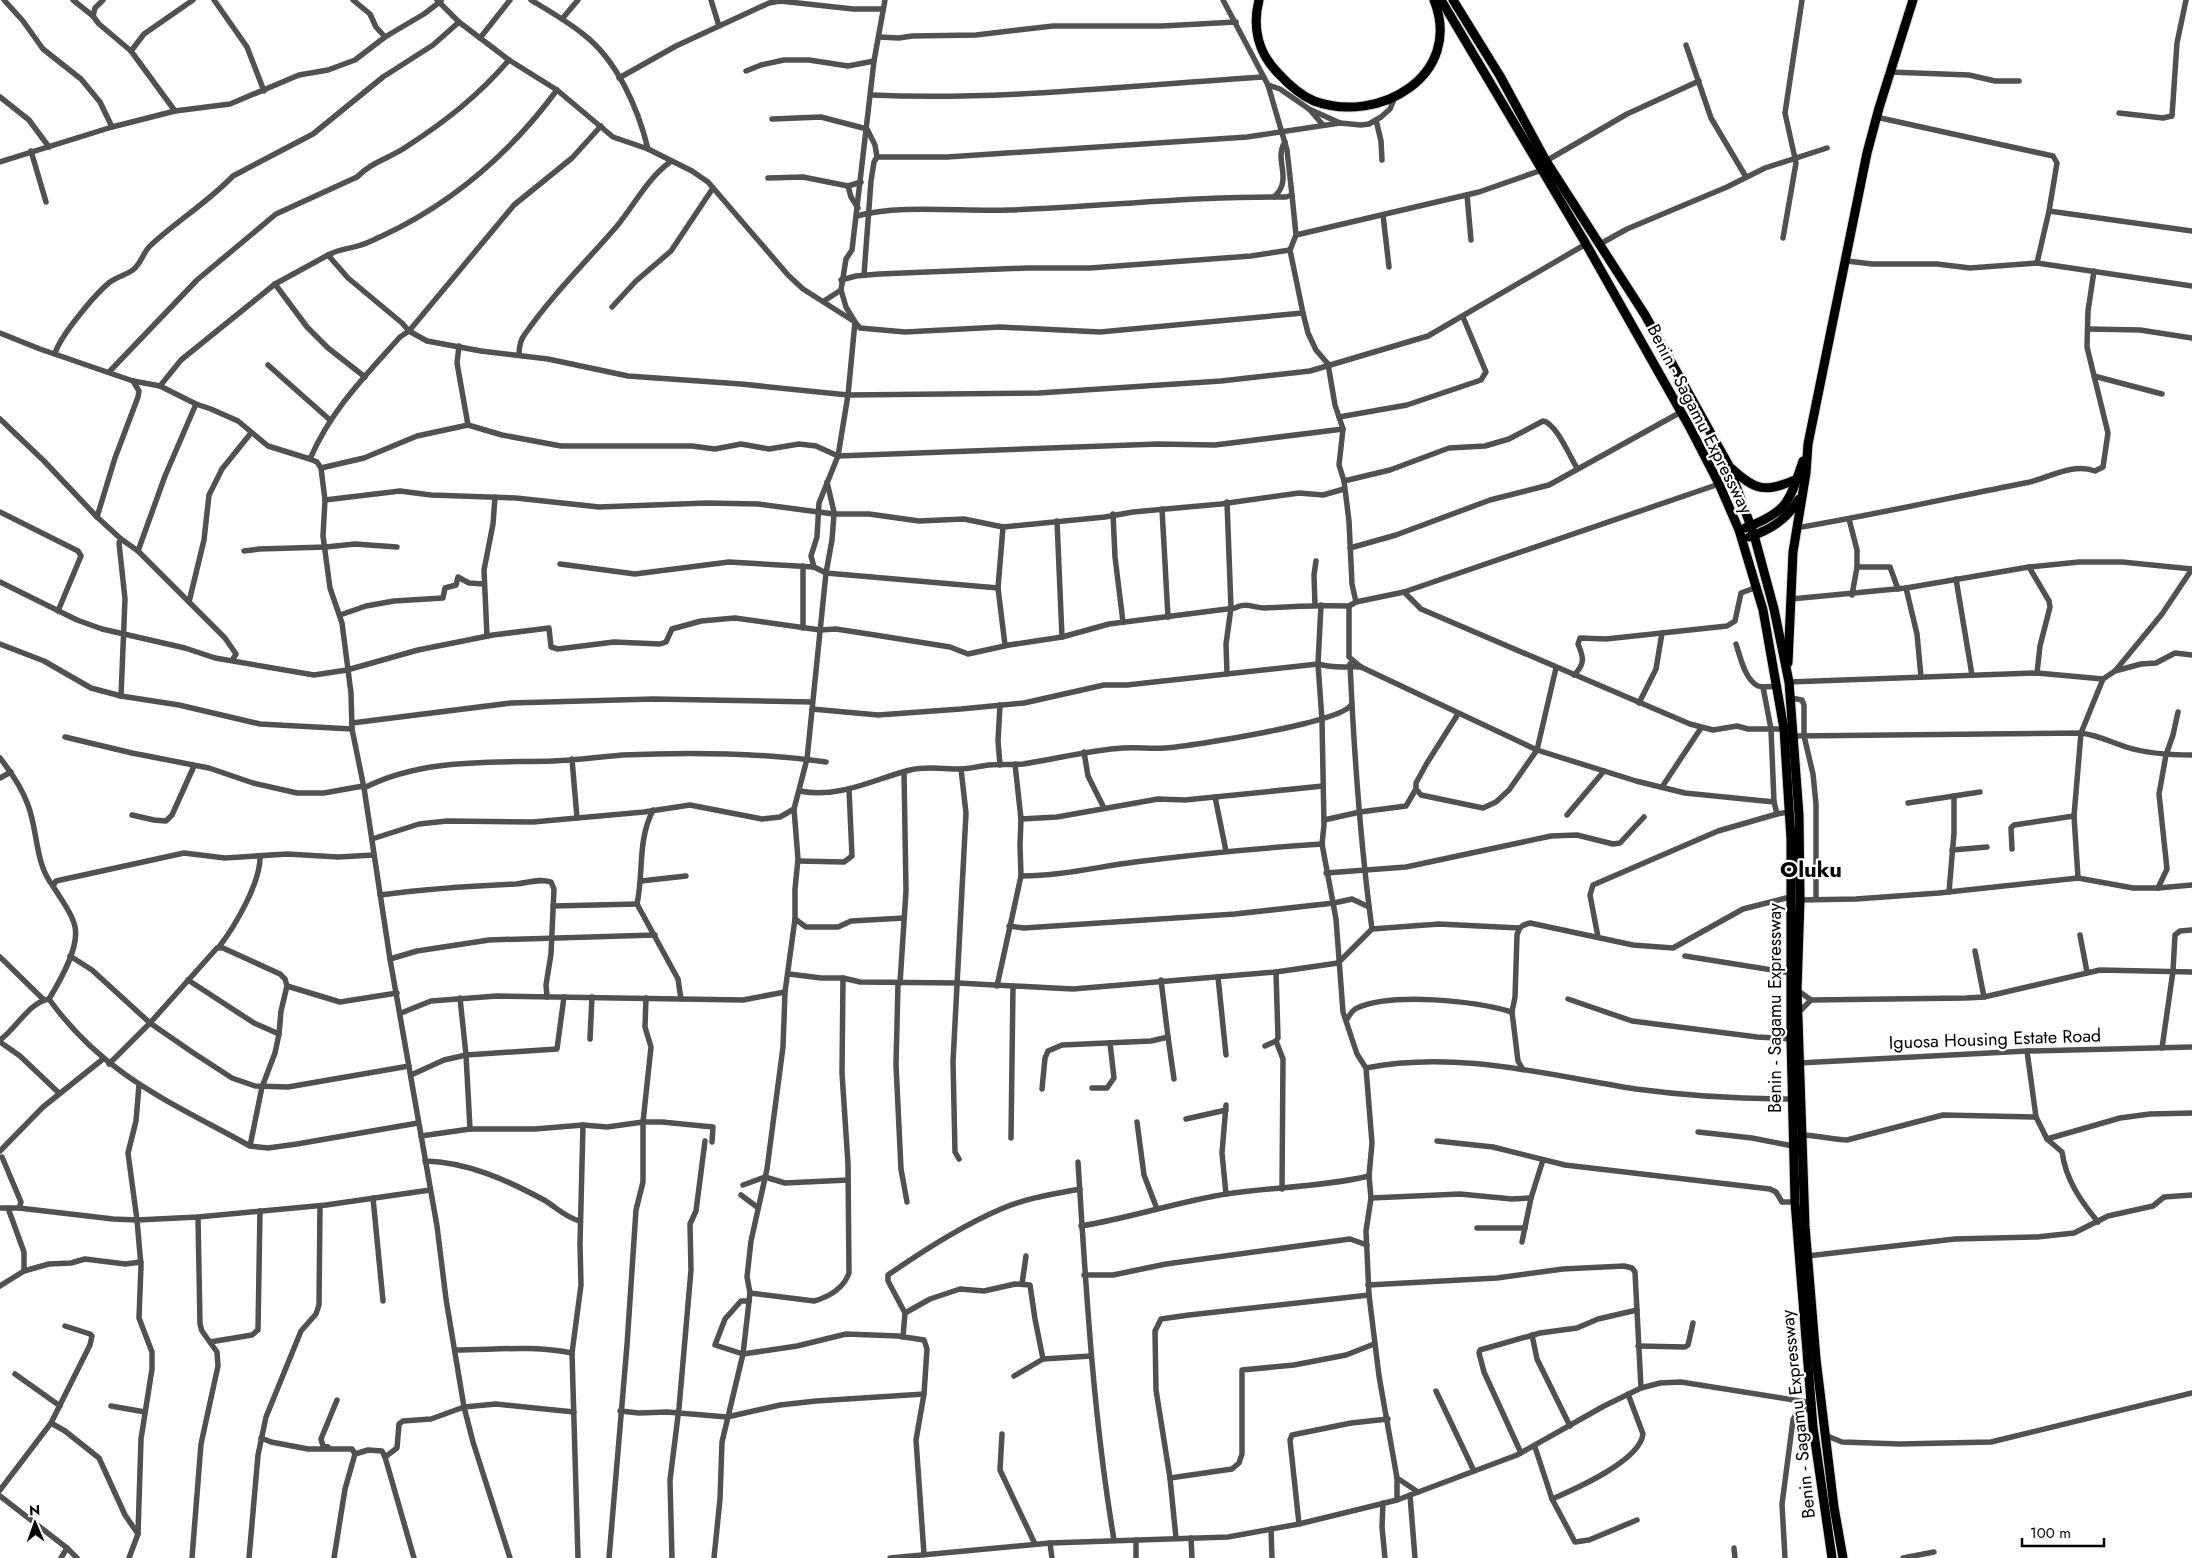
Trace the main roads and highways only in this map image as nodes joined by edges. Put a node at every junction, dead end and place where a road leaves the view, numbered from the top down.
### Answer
1 (1259, 0) edge
2 (1434, 0) edge
3 (1441, 0) edge
4 (1454, 0) edge
5 (1913, 0) edge
6 (1807, 449) junction
7 (1729, 466) junction
8 (1797, 479) junction
9 (1801, 494) junction
10 (1750, 526) junction
11 (1739, 530) junction
12 (1754, 535) junction
13 (1742, 539) junction
14 (1788, 677) junction
15 (1795, 1039) junction
16 (1800, 1226) junction
17 (1832, 1558) edge
18 (1843, 1558) edge

1 - 2 highway
3 - 11 highway, Benin - Sagamu Expressway
4 - 7 highway
5 - 6 highway
6 - 8 highway
6 - 9 highway
7 - 8 highway
7 - 10 highway
8 - 10 highway
9 - 12 highway
9 - 14 highway
10 - 11 highway
10 - 12 highway
11 - 13 highway, Benin - Sagamu Expressway
12 - 13 highway
12 - 14 highway
13 - 15 highway, Benin - Sagamu Expressway
14 - 15 highway
15 - 16 highway
15 - 16 highway, Benin - Sagamu Expressway
16 - 17 highway, Benin - Sagamu Expressway
16 - 18 highway

